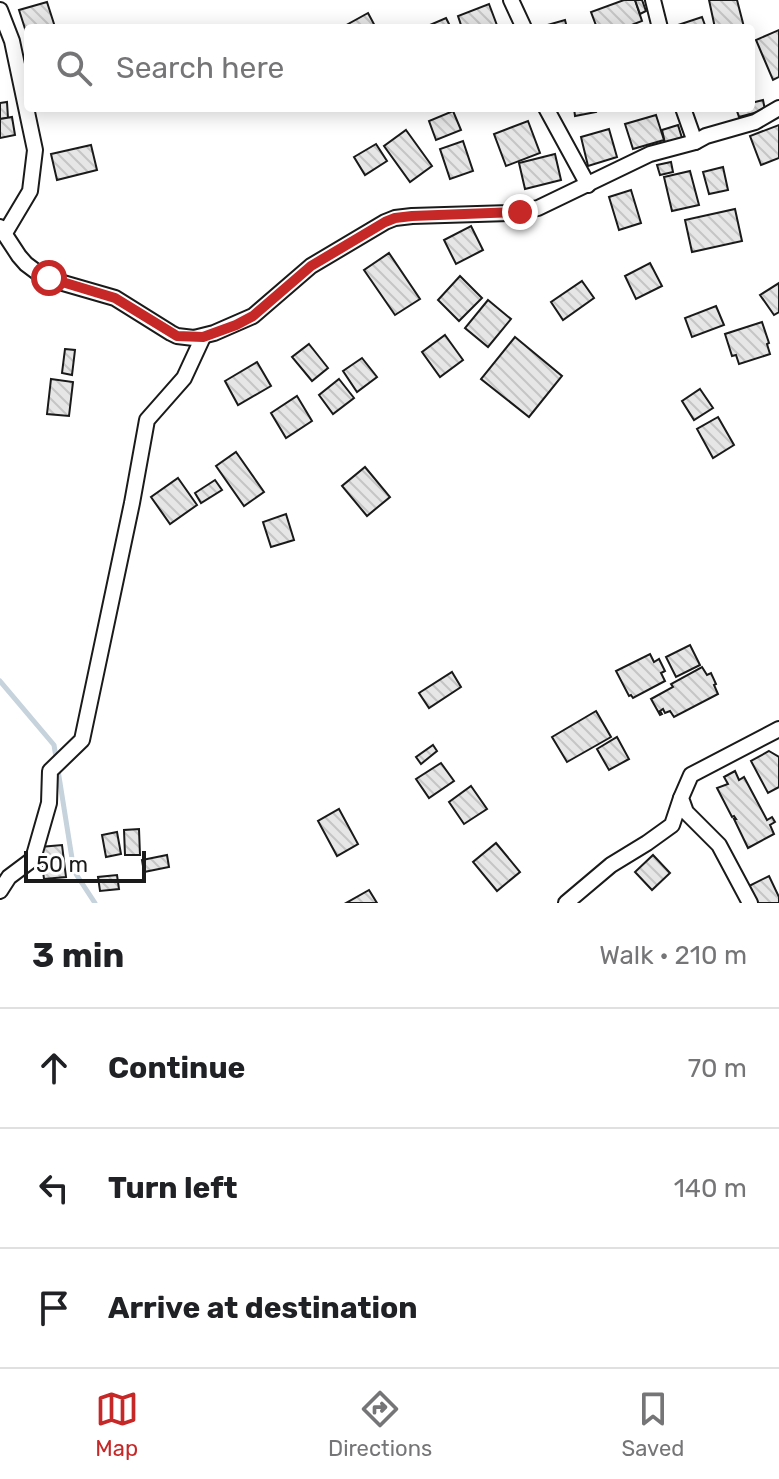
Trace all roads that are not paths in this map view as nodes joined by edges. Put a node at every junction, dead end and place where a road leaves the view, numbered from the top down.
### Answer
1 (511, 0) edge
2 (653, 0) edge
3 (0, 10) edge
4 (522, 24) edge
5 (659, 24) edge
6 (24, 98) edge
7 (779, 108) edge
8 (27, 112) edge
9 (548, 112) edge
10 (684, 112) edge
11 (695, 142) junction
12 (588, 185) junction
13 (3, 230) edge
14 (203, 337) junction
15 (779, 729) edge
16 (681, 798) junction
17 (0, 891) edge
18 (566, 903) edge
19 (750, 903) edge

1 - 4 street
2 - 5 street
3 - 6 street
7 - 11 street
8 - 13 street
9 - 12 street
10 - 11 street
11 - 12 street
12 - 14 street
13 - 14 street
14 - 17 street
15 - 16 street
16 - 18 street
16 - 19 street

